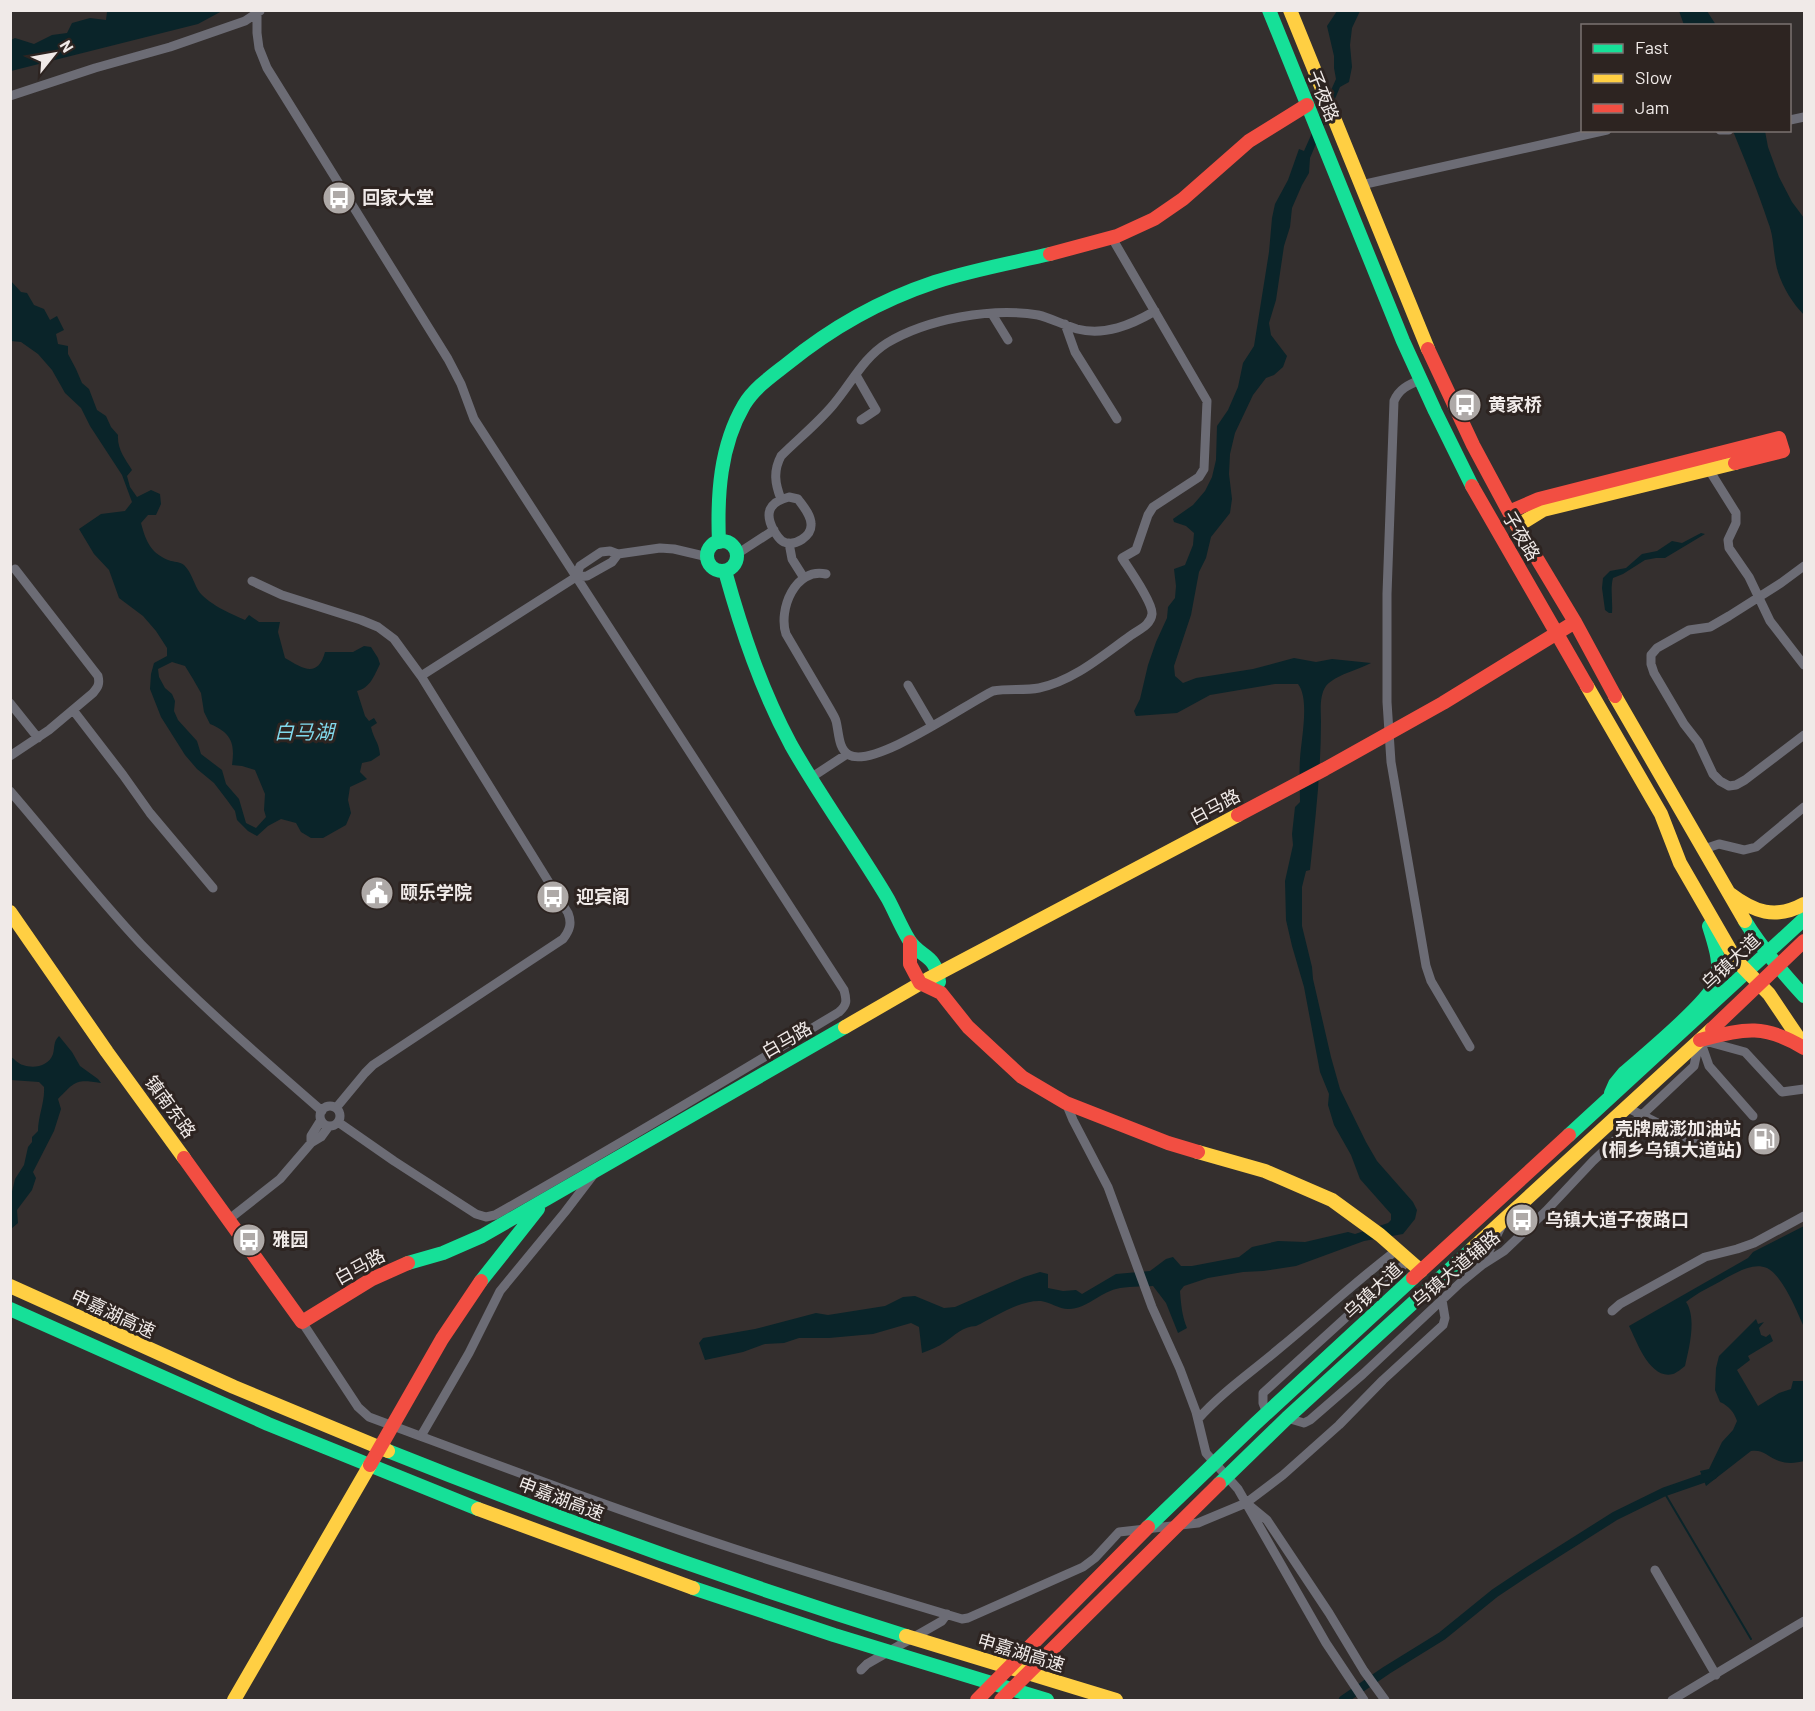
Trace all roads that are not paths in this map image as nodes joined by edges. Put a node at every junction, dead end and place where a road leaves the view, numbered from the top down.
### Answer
1 (1269, 10) edge
2 (1290, 10) edge
3 (259, 12) edge
4 (10, 96) edge
5 (1307, 105) junction
6 (1598, 132) edge
7 (1361, 185) junction
8 (1372, 211) junction
9 (1353, 219) junction
10 (1112, 238) junction
11 (1155, 311) junction
12 (992, 314) junction
13 (1065, 324) junction
14 (1008, 340) dead end
15 (856, 375) junction
16 (1420, 380) junction
17 (1117, 419) dead end
18 (861, 420) dead end
19 (1781, 445) dead end
20 (1705, 464) junction
21 (781, 500) junction
22 (1509, 513) junction
23 (1517, 526) junction
24 (774, 530) junction
25 (718, 542) junction
26 (789, 543) junction
27 (618, 554) junction
28 (737, 554) junction
29 (708, 557) junction
30 (592, 558) junction
31 (1804, 566) edge
32 (15, 569) dead end
33 (599, 569) junction
34 (725, 571) junction
35 (826, 574) dead end
36 (576, 577) junction
37 (804, 578) junction
38 (252, 581) dead end
39 (1759, 597) junction
40 (1575, 622) junction
41 (1557, 633) junction
42 (1804, 665) edge
43 (420, 676) junction
44 (908, 685) dead end
45 (10, 703) edge
46 (73, 710) junction
47 (932, 726) junction
48 (1388, 734) junction
49 (1804, 735) edge
50 (38, 738) junction
51 (847, 754) junction
52 (10, 756) edge
53 (812, 777) junction
54 (10, 791) edge
55 (1804, 807) edge
56 (1704, 849) junction
57 (213, 888) dead end
58 (1729, 893) junction
59 (1701, 901) junction
60 (1804, 904) edge
61 (10, 912) edge
62 (1804, 919) edge
63 (1804, 941) edge
64 (910, 942) junction
65 (1767, 954) junction
66 (1777, 967) junction
67 (938, 973) junction
68 (1747, 973) junction
69 (920, 983) junction
70 (1760, 984) junction
71 (941, 993) junction
72 (1804, 996) edge
73 (1700, 1040) junction
74 (1470, 1047) dead end
75 (1804, 1047) edge
76 (1804, 1089) edge
77 (1609, 1097) junction
78 (1066, 1103) junction
79 (1626, 1107) junction
80 (336, 1108) junction
81 (1642, 1115) junction
82 (1753, 1116) dead end
83 (328, 1120) junction
84 (1580, 1124) junction
85 (1592, 1138) junction
86 (1711, 1150) dead end
87 (595, 1172) junction
88 (545, 1200) junction
89 (1804, 1216) edge
90 (1505, 1218) junction
91 (228, 1220) junction
92 (1396, 1249) junction
93 (1409, 1260) junction
94 (1482, 1265) junction
95 (1421, 1271) junction
96 (10, 1286) edge
97 (1442, 1300) junction
98 (10, 1308) edge
99 (1612, 1311) dead end
100 (302, 1322) junction
101 (1267, 1413) junction
102 (1287, 1418) junction
103 (1198, 1419) junction
104 (422, 1437) junction
105 (1246, 1503) junction
106 (1655, 1570) dead end
107 (947, 1614) junction
108 (1804, 1621) edge
109 (861, 1670) dead end
110 (1716, 1675) junction
111 (1383, 1697) edge
112 (234, 1701) edge
113 (977, 1701) edge
114 (1001, 1701) edge
115 (1047, 1701) edge
116 (1116, 1701) edge
117 (1364, 1701) edge
118 (1672, 1701) edge

1 - 5 main road, 子夜路
2 - 7 main road, 子夜路
3 - 4 street
3 - 36 street
5 - 9 main road, 子夜路
5 - 10 main road
6 - 7 street
7 - 8 main road, 子夜路
8 - 9 main road
8 - 22 main road, 子夜路
9 - 16 main road, 子夜路
10 - 11 street
10 - 25 main road
11 - 13 street
11 - 47 street
12 - 13 street
12 - 14 street
12 - 15 street
13 - 17 street
15 - 18 street
15 - 21 street
16 - 41 main road, 子夜路
16 - 48 street
19 - 20 main road
20 - 22 main road
20 - 23 main road
20 - 39 street
21 - 24 street
21 - 26 street
22 - 23 main road, 子夜路
23 - 40 main road, 子夜路
24 - 26 street
24 - 28 street
25 - 28 main road
25 - 29 main road
26 - 37 street
27 - 29 street
27 - 30 street
27 - 33 street
28 - 34 main road
29 - 34 main road
30 - 33 street
30 - 36 street
31 - 39 street
32 - 46 street
33 - 36 street
34 - 53 main road
35 - 37 street
36 - 43 street
36 - 83 street
37 - 51 street
38 - 43 street
39 - 42 street
39 - 49 street
40 - 41 main road, 白马路
40 - 56 main road, 子夜路
41 - 48 main road, 白马路
41 - 59 main road, 子夜路
43 - 80 street
44 - 47 street
45 - 50 street
46 - 50 street
46 - 57 street
47 - 51 street
48 - 67 main road, 白马路
48 - 74 street
50 - 52 street
51 - 53 street
53 - 64 main road
54 - 83 street
55 - 56 street
56 - 58 main road, 子夜路
58 - 60 main road
58 - 65 main road, 子夜路
59 - 68 main road, 子夜路
59 - 77 main road
61 - 91 main road, 镇南东路
62 - 65 main road, 乌镇大道
63 - 66 main road, 乌镇大道
64 - 67 main road
64 - 69 main road
65 - 66 main road, 子夜路
65 - 68 main road, 乌镇大道
66 - 70 main road, 乌镇大道
66 - 72 main road, 子夜路
67 - 69 main road, 白马路
67 - 71 main road
68 - 70 main road, 子夜路
68 - 77 main road, 乌镇大道
69 - 71 main road
69 - 87 main road, 白马路
70 - 73 main road, 乌镇大道
70 - 75 main road, 子夜路
71 - 78 main road
73 - 75 main road
73 - 76 street
73 - 79 main road, 乌镇大道
73 - 81 street, 乌镇大道辅路
73 - 82 street
77 - 84 main road, 乌镇大道
78 - 92 main road
78 - 103 street
79 - 81 street
79 - 85 main road, 乌镇大道
80 - 83 street
80 - 83 street
81 - 86 street
81 - 94 street, 乌镇大道辅路
83 - 91 street
84 - 85 main road
84 - 95 main road, 乌镇大道
85 - 90 main road, 乌镇大道
87 - 88 main road, 白马路
87 - 104 street
88 - 100 main road, 白马路
88 - 112 main road
89 - 99 street
90 - 94 street
90 - 102 main road, 乌镇大道
91 - 100 main road, 镇南东路
92 - 93 main road
92 - 103 street
93 - 95 main road
93 - 101 street
94 - 97 street, 乌镇大道辅路
95 - 101 main road, 乌镇大道
96 - 116 main road, 申嘉湖高速
97 - 102 street, 乌镇大道辅路
97 - 105 street
98 - 115 main road, 申嘉湖高速
100 - 104 street
101 - 113 main road, 乌镇大道
102 - 114 main road, 乌镇大道
103 - 105 street
104 - 107 street
105 - 107 street
105 - 111 street
105 - 117 street
106 - 110 street
107 - 109 street
108 - 110 street
110 - 118 street

